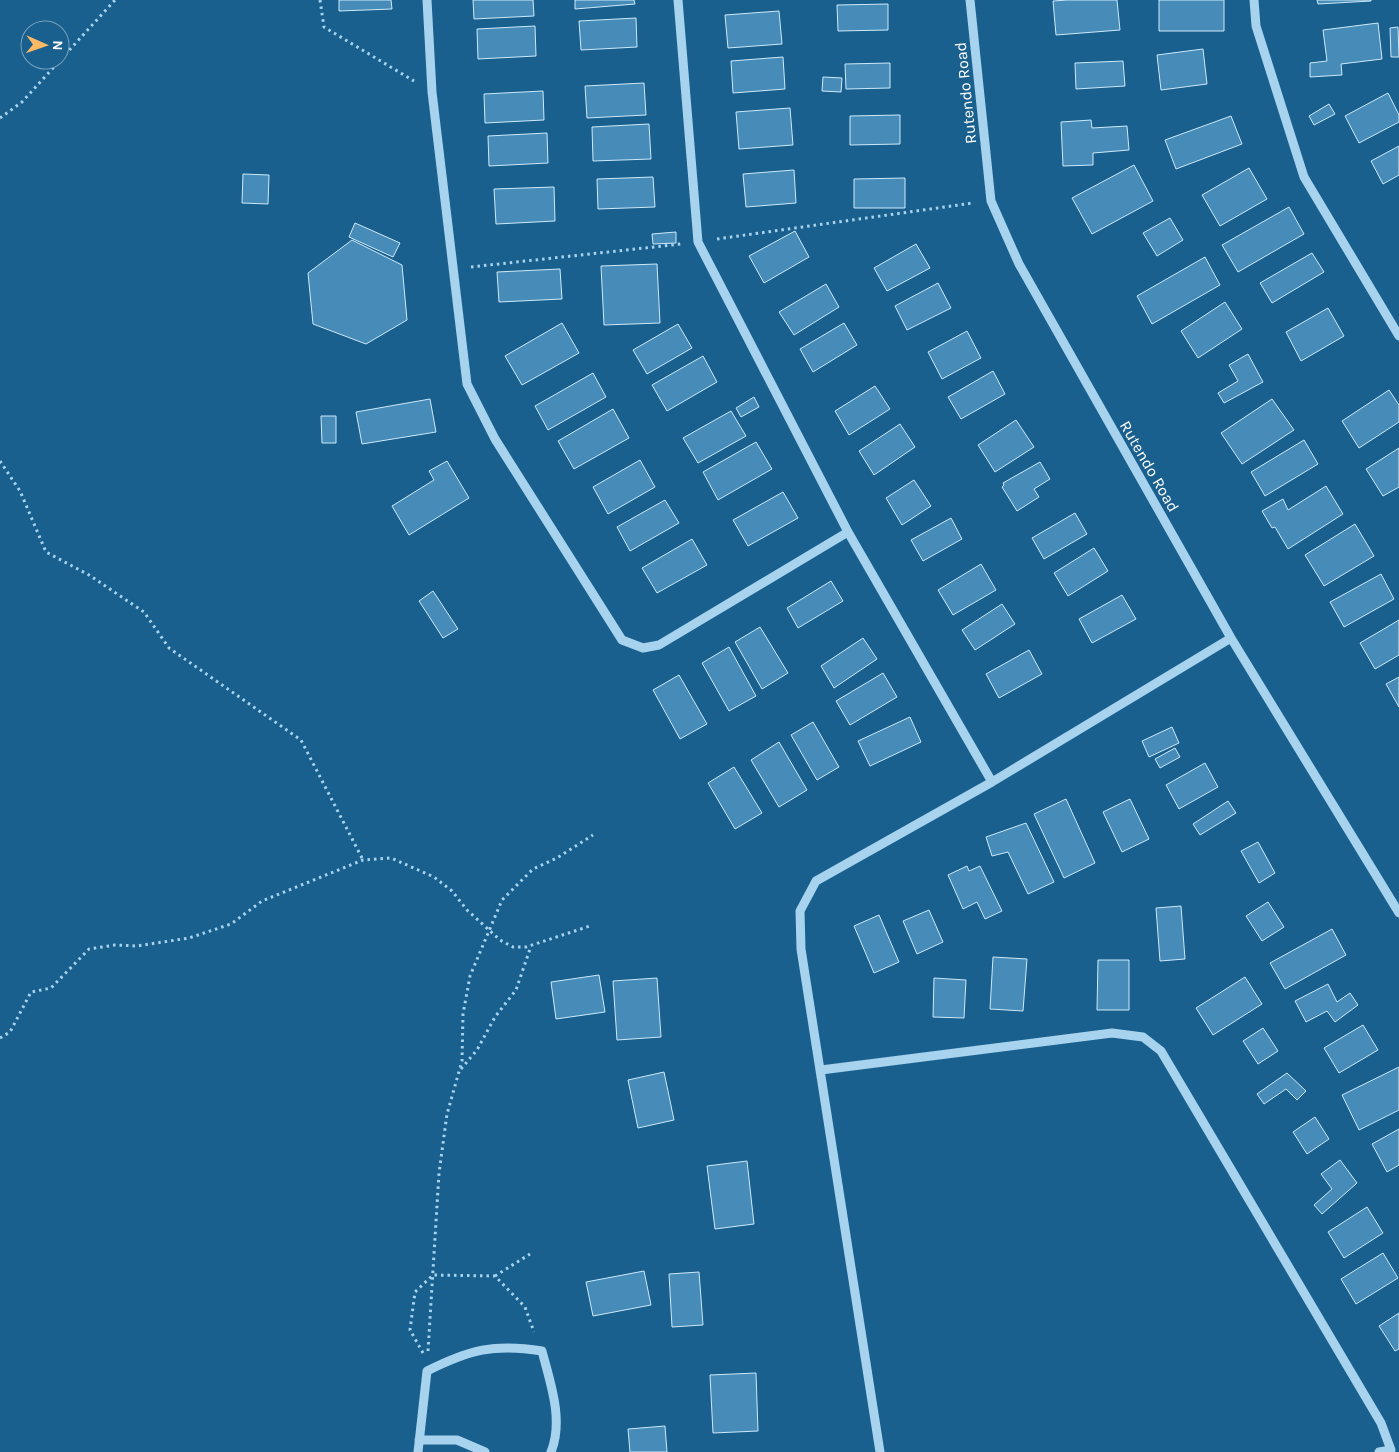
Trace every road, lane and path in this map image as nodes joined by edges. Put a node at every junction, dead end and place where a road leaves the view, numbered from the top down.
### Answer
1 (115, 0) edge
2 (320, 0) edge
3 (427, 0) edge
4 (678, 0) edge
5 (970, 0) edge
6 (1254, 0) edge
7 (432, 92) junction
8 (0, 118) edge
9 (991, 200) junction
10 (698, 242) junction
11 (454, 269) junction
12 (1399, 336) edge
13 (0, 461) edge
14 (848, 532) junction
15 (1231, 638) junction
16 (992, 782) junction
17 (594, 835) dead end
18 (363, 860) junction
19 (1399, 913) edge
20 (590, 926) dead end
21 (490, 930) junction
22 (531, 945) junction
23 (0, 1038) edge
24 (821, 1070) junction
25 (459, 1072) junction
26 (530, 1254) dead end
27 (433, 1275) junction
28 (495, 1276) junction
29 (542, 1351) junction
30 (419, 1440) junction
31 (1395, 1449) edge
32 (418, 1452) edge
33 (485, 1452) edge
34 (551, 1452) edge
35 (880, 1452) edge
36 (1379, 1452) edge

1 - 8 path
2 - 7 path
3 - 7 street
4 - 10 street
5 - 9 street, Rutendo Road
6 - 12 street
7 - 11 street
9 - 10 path
9 - 15 street, Rutendo Road
10 - 11 path
10 - 14 street
11 - 14 street
13 - 18 path
14 - 16 street
15 - 16 street
15 - 19 street, Rutendo Road
16 - 24 street
17 - 21 path
18 - 21 path
18 - 23 path
20 - 22 path
21 - 22 path
21 - 25 path
22 - 25 path
24 - 31 street
24 - 35 street
25 - 27 path
26 - 28 path
27 - 27 path
27 - 28 path
28 - 29 path
29 - 30 street
29 - 34 street
30 - 32 street
30 - 33 street
31 - 36 street

